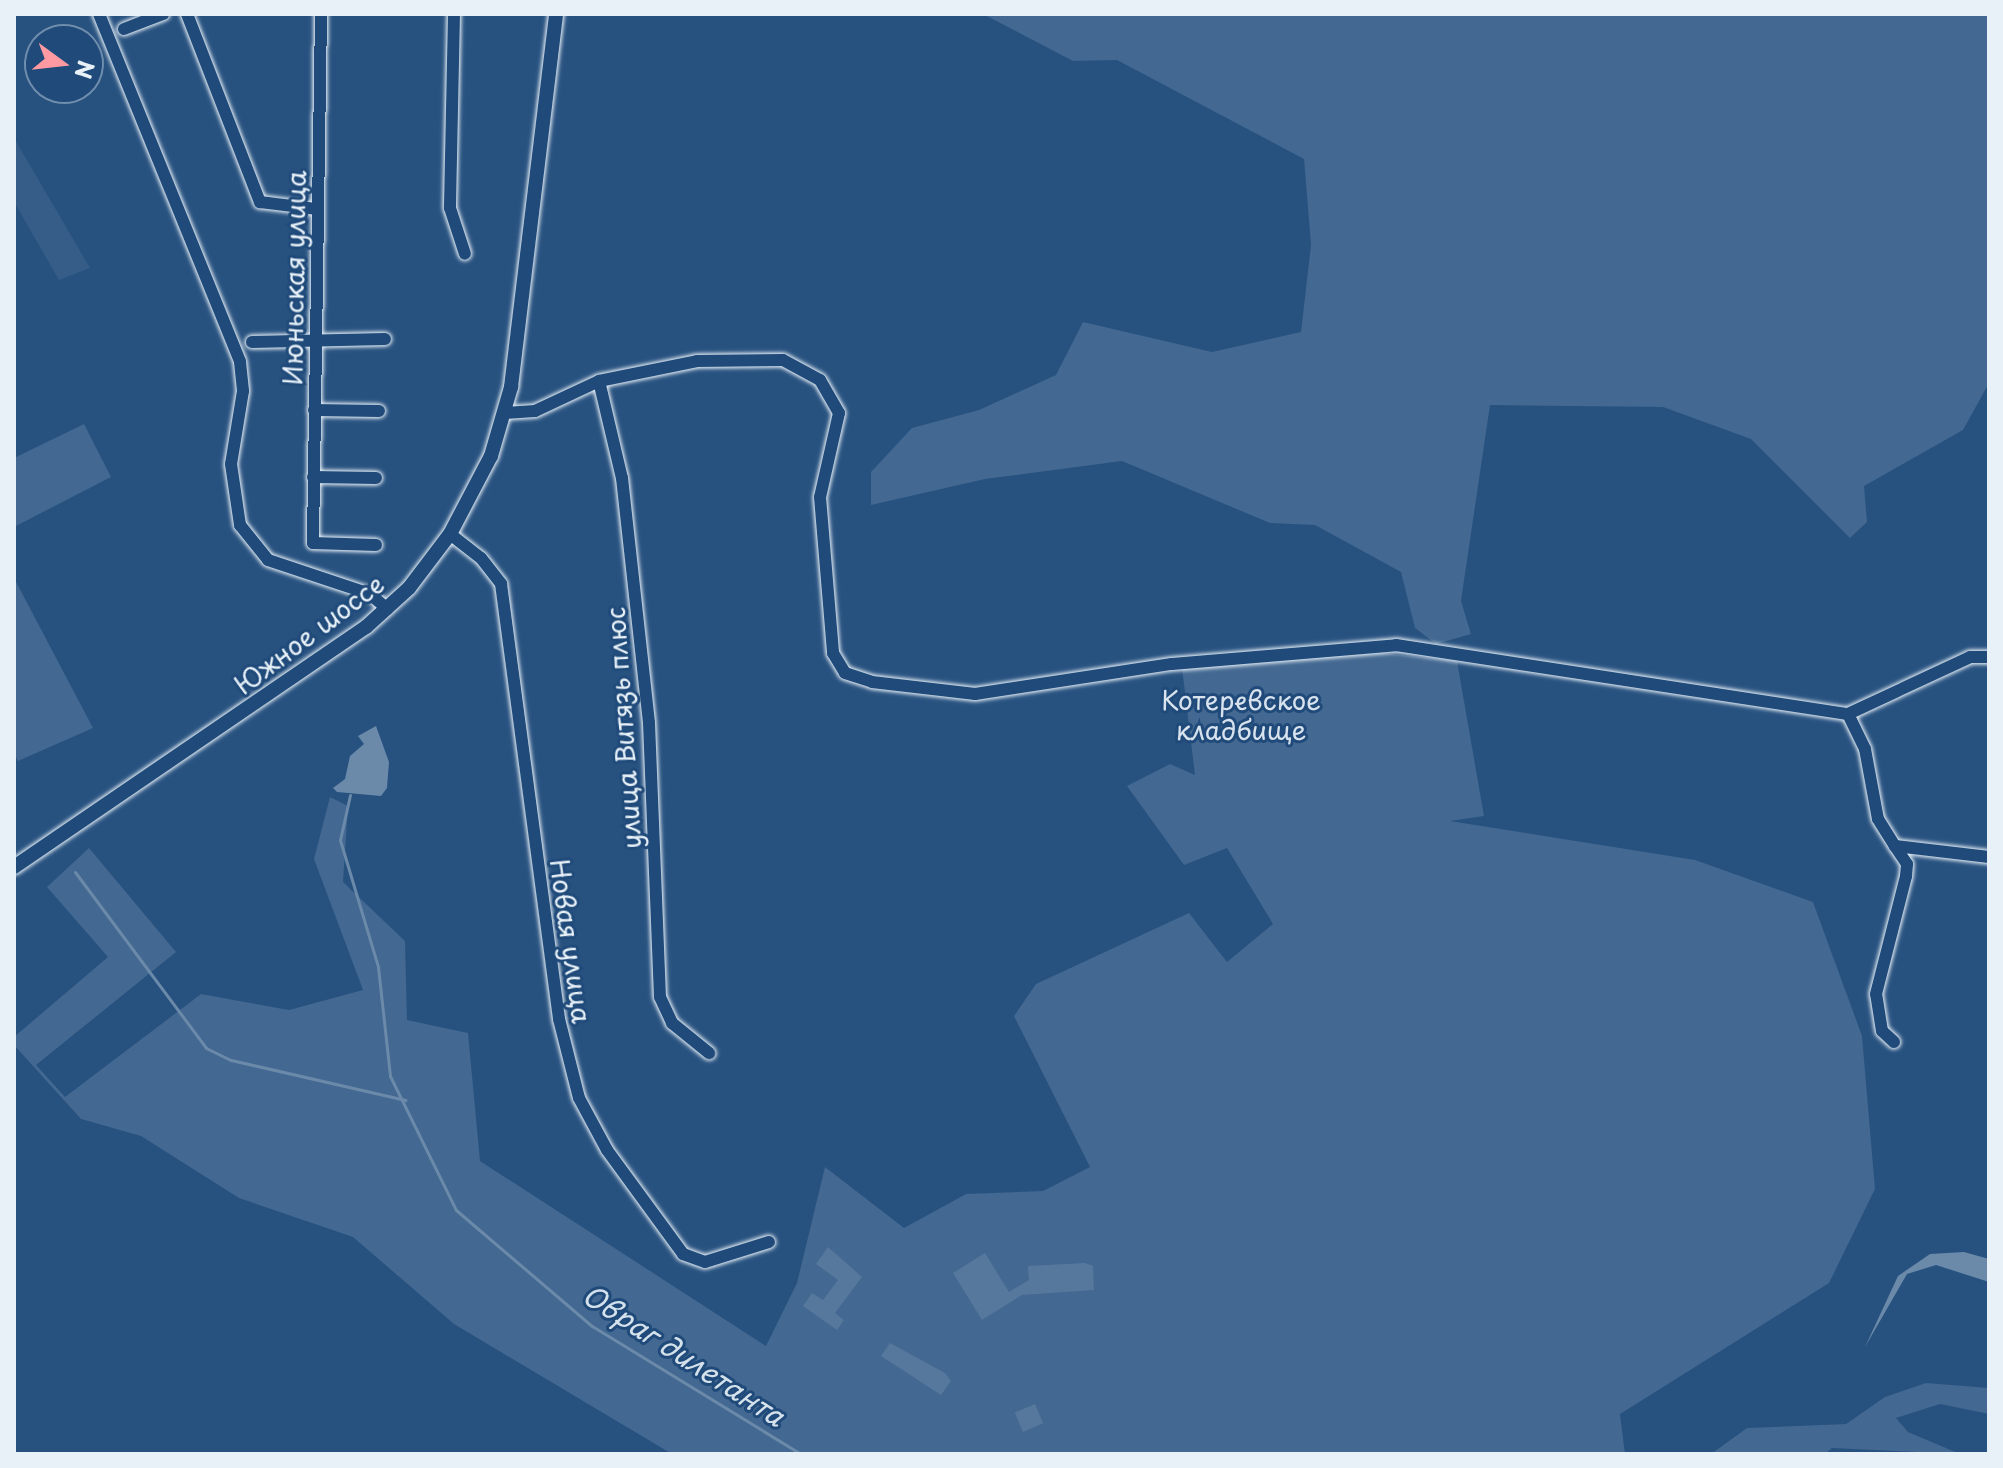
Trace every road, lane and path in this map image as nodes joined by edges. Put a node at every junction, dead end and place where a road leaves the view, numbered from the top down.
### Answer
1 (99, 14) edge
2 (163, 14) edge
3 (187, 14) edge
4 (321, 14) edge
5 (454, 14) edge
6 (556, 14) edge
7 (124, 29) dead end
8 (316, 209) junction
9 (465, 254) dead end
10 (385, 339) dead end
11 (315, 340) junction
12 (252, 342) dead end
13 (599, 381) junction
14 (314, 410) junction
15 (379, 411) dead end
16 (505, 413) junction
17 (313, 477) junction
18 (376, 478) dead end
19 (450, 534) junction
20 (376, 545) dead end
21 (387, 609) junction
22 (1989, 657) edge
23 (1848, 714) junction
24 (1895, 846) junction
25 (1989, 857) edge
26 (14, 867) edge
27 (1894, 1042) dead end
28 (709, 1053) dead end
29 (769, 1242) dead end

1 - 21 street
2 - 7 street
3 - 8 street
4 - 8 street, Июньская улица
5 - 9 street
6 - 16 main road, Южное шоссе
8 - 11 street, Июньская улица
10 - 11 street
11 - 12 street
11 - 14 street, Июньская улица
13 - 16 street
13 - 23 street
13 - 28 street, улица Витязь плюс
14 - 15 street
14 - 17 street, Июньская улица
16 - 19 main road, Южное шоссе
17 - 18 street
17 - 20 street, Июньская улица
19 - 21 main road, Южное шоссе
19 - 29 street, Новая улица
21 - 26 main road, Южное шоссе
22 - 23 street
23 - 24 street
24 - 25 street
24 - 27 street

